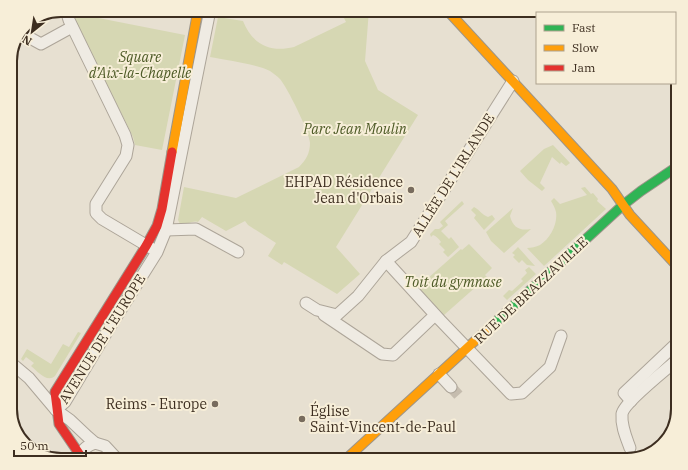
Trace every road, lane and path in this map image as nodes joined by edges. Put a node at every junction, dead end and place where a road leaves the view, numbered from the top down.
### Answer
1 (68, 17) edge
2 (197, 17) edge
3 (208, 17) edge
4 (454, 17) edge
5 (72, 27) junction
6 (26, 35) edge
7 (192, 74) junction
8 (513, 81) junction
9 (671, 171) edge
10 (623, 205) junction
11 (166, 230) junction
12 (146, 246) junction
13 (157, 252) junction
14 (238, 252) dead end
15 (671, 259) edge
16 (386, 261) junction
17 (306, 303) dead end
18 (317, 310) junction
19 (435, 315) junction
20 (561, 336) dead end
21 (467, 348) junction
22 (671, 349) edge
23 (671, 365) edge
24 (17, 368) edge
25 (439, 374) junction
26 (451, 388) tunnel mouth
27 (631, 401) junction
28 (56, 410) junction
29 (95, 442) junction
30 (630, 448) dead end
31 (77, 453) edge
32 (82, 453) edge
33 (111, 453) edge
34 (353, 453) edge

1 - 5 street
2 - 7 street, AVENUE DE L'EUROPE
3 - 7 street, AVENUE DE L'EUROPE
4 - 8 street
5 - 6 street
5 - 12 street
7 - 11 street, AVENUE DE L'EUROPE
7 - 12 street, AVENUE DE L'EUROPE
8 - 10 street
8 - 16 street, ALLÉE DE L'IRLANDE
9 - 10 street, RUE DE BRAZZAVILLE
10 - 15 street
10 - 21 street, RUE DE BRAZZAVILLE
11 - 13 street, AVENUE DE L'EUROPE
11 - 14 street
12 - 13 street
12 - 28 street, AVENUE DE L'EUROPE
13 - 28 street, AVENUE DE L'EUROPE
16 - 18 street, ALLÉE DE L'IRLANDE
16 - 19 street
17 - 18 street
18 - 19 street
19 - 21 street
20 - 21 street
21 - 25 street, RUE DE BRAZZAVILLE
22 - 27 street
23 - 27 street
24 - 28 street
25 - 26 street
25 - 34 street, RUE DE BRAZZAVILLE
27 - 30 street
28 - 29 street
28 - 31 street
29 - 32 street
29 - 33 street

